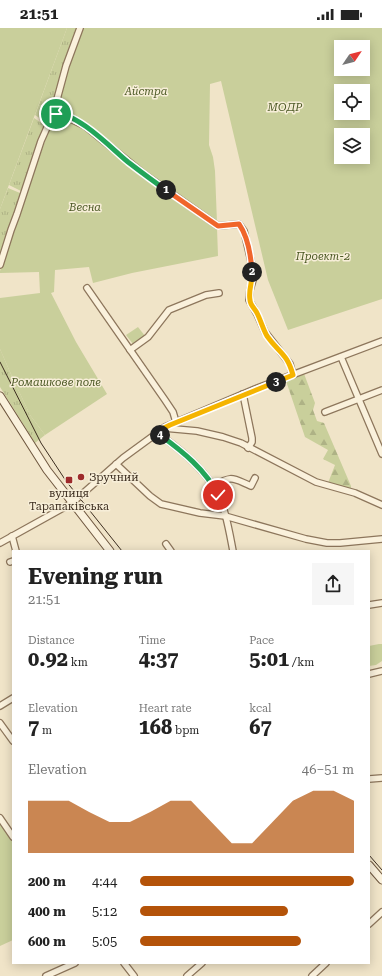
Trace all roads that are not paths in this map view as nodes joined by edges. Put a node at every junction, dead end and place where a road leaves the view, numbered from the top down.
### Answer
1 (80, 28) edge
2 (50, 120) junction
3 (0, 265) edge
4 (87, 288) dead end
5 (219, 293) dead end
6 (382, 341) edge
7 (130, 350) junction
8 (341, 357) junction
9 (293, 375) junction
10 (382, 390) edge
11 (244, 394) junction
12 (0, 396) edge
13 (358, 400) junction
14 (325, 412) dead end
15 (176, 422) junction
16 (164, 428) junction
17 (156, 432) junction
18 (248, 448) junction
19 (382, 454) edge
20 (116, 464) junction
21 (255, 478) dead end
22 (213, 486) junction
23 (72, 503) junction
24 (382, 505) edge
25 (225, 516) junction
26 (12, 536) junction
27 (382, 539) edge
28 (0, 543) edge
29 (166, 544) dead end
30 (16, 550) edge
31 (109, 550) edge
32 (170, 550) edge
33 (233, 550) edge
34 (382, 603) edge
35 (370, 605) edge
36 (382, 671) edge
37 (370, 674) edge
38 (12, 699) edge
39 (0, 706) edge
40 (0, 723) edge
41 (12, 740) edge
42 (382, 778) edge
43 (370, 779) edge
44 (0, 818) edge
45 (12, 836) edge
46 (370, 866) edge
47 (382, 880) edge
48 (382, 912) edge
49 (370, 923) edge
50 (73, 964) edge
51 (125, 964) edge
52 (201, 964) edge
53 (325, 964) edge
54 (46, 976) edge
55 (134, 976) edge
56 (187, 976) edge
57 (312, 976) edge

1 - 2 street
2 - 3 street
2 - 9 street
4 - 7 street
5 - 7 street
6 - 8 street
7 - 15 street
8 - 9 street
8 - 13 street
9 - 11 street
10 - 13 street
11 - 15 street
11 - 18 street
12 - 23 main road
13 - 14 street
13 - 19 street
15 - 16 street
16 - 17 street
16 - 18 street
17 - 20 street
17 - 22 street
18 - 24 street
20 - 23 street
20 - 25 street
21 - 22 street
22 - 25 street
23 - 26 street
23 - 31 main road
25 - 27 street
25 - 33 street
26 - 28 street
26 - 30 street
29 - 32 street
34 - 35 street
36 - 37 street
38 - 39 street
40 - 41 street
42 - 43 street
44 - 45 street
46 - 47 main road
48 - 49 street
50 - 54 street
51 - 55 street
52 - 56 street
53 - 57 street

